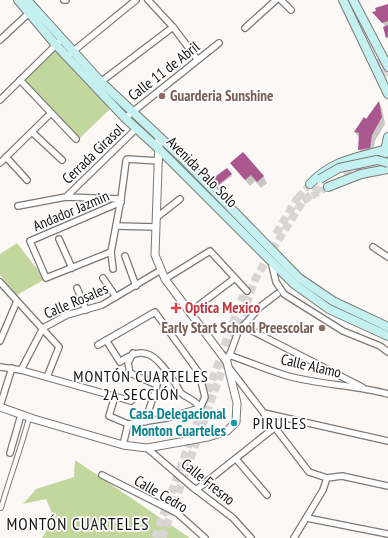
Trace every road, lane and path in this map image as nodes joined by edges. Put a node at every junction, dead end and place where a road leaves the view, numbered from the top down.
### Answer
1 (18, 0) edge
2 (27, 0) edge
3 (136, 0) edge
4 (148, 0) edge
5 (276, 0) edge
6 (281, 0) edge
7 (343, 0) edge
8 (353, 0) edge
9 (291, 10) dead end
10 (32, 11) junction
11 (363, 20) junction
12 (173, 27) junction
13 (245, 28) dead end
14 (0, 40) edge
15 (59, 42) junction
16 (219, 43) dead end
17 (70, 54) junction
18 (378, 58) tunnel mouth
19 (197, 59) junction
20 (388, 67) edge
21 (20, 80) junction
22 (98, 84) junction
23 (388, 94) edge
24 (0, 100) edge
25 (131, 112) junction
26 (51, 113) junction
27 (124, 118) junction
28 (137, 128) junction
29 (32, 132) junction
30 (388, 137) edge
31 (159, 138) junction
32 (76, 139) dead end
33 (159, 149) junction
34 (386, 152) edge
35 (6, 157) junction
36 (62, 160) dead end
37 (377, 160) junction
38 (158, 161) junction
39 (0, 163) edge
40 (388, 163) edge
41 (388, 169) edge
42 (344, 174) tunnel mouth
43 (28, 180) dead end
44 (324, 183) junction
45 (66, 197) junction
46 (180, 199) dead end
47 (121, 201) junction
48 (18, 206) dead end
49 (232, 210) junction
50 (226, 216) junction
51 (157, 217) junction
52 (116, 226) junction
53 (156, 227) junction
54 (59, 239) dead end
55 (373, 247) dead end
56 (111, 252) junction
57 (125, 256) dead end
58 (388, 257) edge
59 (271, 261) junction
60 (72, 268) junction
61 (113, 269) dead end
62 (161, 270) junction
63 (103, 278) dead end
64 (235, 278) junction
65 (165, 279) junction
66 (0, 282) edge
67 (136, 286) junction
68 (77, 288) dead end
69 (247, 291) dead end
70 (277, 294) dead end
71 (116, 298) junction
72 (17, 301) junction
73 (86, 310) junction
74 (190, 312) junction
75 (355, 312) junction
76 (352, 320) junction
77 (243, 326) junction
78 (388, 327) edge
79 (43, 328) junction
80 (388, 336) edge
81 (106, 340) junction
82 (0, 341) edge
83 (98, 345) dead end
84 (388, 352) edge
85 (133, 353) junction
86 (228, 359) junction
87 (0, 367) edge
88 (12, 368) junction
89 (21, 370) junction
90 (47, 378) junction
91 (364, 388) junction
92 (388, 394) edge
93 (115, 396) junction
94 (131, 401) dead end
95 (0, 407) edge
96 (200, 408) junction
97 (264, 413) junction
98 (21, 415) junction
99 (29, 418) junction
100 (144, 422) junction
101 (128, 424) junction
102 (274, 428) junction
103 (388, 441) edge
104 (123, 446) junction
105 (147, 448) junction
106 (10, 453) dead end
107 (236, 458) junction
108 (102, 475) dead end
109 (327, 478) junction
110 (388, 486) edge
111 (196, 490) junction
112 (267, 495) dead end
113 (1, 508) edge
114 (307, 518) junction
115 (388, 534) edge
116 (204, 538) edge
117 (251, 538) edge
118 (294, 538) edge

1 - 10 main road, Avenida Palo Solo
2 - 10 main road, Avenida Palo Solo
3 - 17 street
4 - 12 street
5 - 13 street
6 - 9 street
7 - 23 main road
8 - 11 main road
10 - 14 street
10 - 15 main road, Avenida Palo Solo
11 - 18 main road
11 - 20 main road
12 - 19 street
12 - 22 street
15 - 17 main road, Avenida Palo Solo
15 - 21 street
16 - 19 street, Calle 11 de Abril
17 - 22 main road, Avenida Palo Solo
19 - 25 street, Calle 11 de Abril
21 - 24 street
21 - 26 street
22 - 25 main road, Avenida Palo Solo
22 - 27 main road, Avenida Palo Solo
25 - 27 street, Calle 11 de Abril
25 - 31 main road, Avenida Palo Solo
26 - 29 street
26 - 32 street
27 - 28 main road, Avenida Palo Solo
28 - 33 main road, Avenida Palo Solo
28 - 45 street, Cerrada Girasol
29 - 35 street
29 - 36 street
30 - 34 main road
31 - 33 street
31 - 49 main road, Avenida Palo Solo
33 - 38 street
33 - 50 main road, Avenida Palo Solo
34 - 37 main road
34 - 41 main road
34 - 44 main road
35 - 39 street
35 - 43 street
37 - 40 main road, bridge
37 - 44 main road, bridge
38 - 47 street
38 - 51 street
41 - 44 main road
42 - 44 main road
45 - 47 street
45 - 48 street
46 - 51 street
47 - 52 street
47 - 60 street, Andador Jazmin
49 - 50 main road
49 - 75 main road, Avenida Palo Solo
50 - 59 main road, Avenida Palo Solo
51 - 53 street
52 - 53 street
52 - 56 street
53 - 62 street
54 - 60 street
55 - 58 street
56 - 60 street
56 - 61 street
57 - 67 street
59 - 76 main road, Avenida Palo Solo
59 - 84 street
62 - 65 street
62 - 67 street, Calle Rosales
63 - 71 street
64 - 65 street
64 - 69 street
64 - 74 street
65 - 74 street
66 - 72 street
67 - 71 street, Calle Rosales
68 - 73 street
70 - 77 street
71 - 73 street, Calle Rosales
72 - 79 street
72 - 82 street
73 - 79 street, Calle Rosales
74 - 86 street
75 - 76 main road
75 - 78 main road, Avenida Palo Solo
76 - 80 main road, Avenida Palo Solo
77 - 86 street
77 - 91 street
79 - 89 street
79 - 90 street
81 - 83 street
81 - 85 street
81 - 96 street
85 - 96 street
85 - 100 street
86 - 91 street, Calle Alamo
86 - 97 street
86 - 105 street
87 - 88 street
88 - 89 street
88 - 95 street
89 - 90 street
90 - 93 street
91 - 92 street, Calle Alamo
93 - 94 street
93 - 101 street
95 - 98 street
96 - 100 street
97 - 102 street
97 - 103 street
98 - 99 street
98 - 106 street
99 - 104 street
99 - 113 street
100 - 101 street
101 - 104 street
102 - 107 street
102 - 109 street
104 - 105 street
105 - 111 street, Calle Fresno
107 - 111 street
107 - 112 street
108 - 116 street, Calle Cedro
109 - 110 street
109 - 114 street
111 - 117 street, Calle Fresno
114 - 115 street
114 - 118 street

